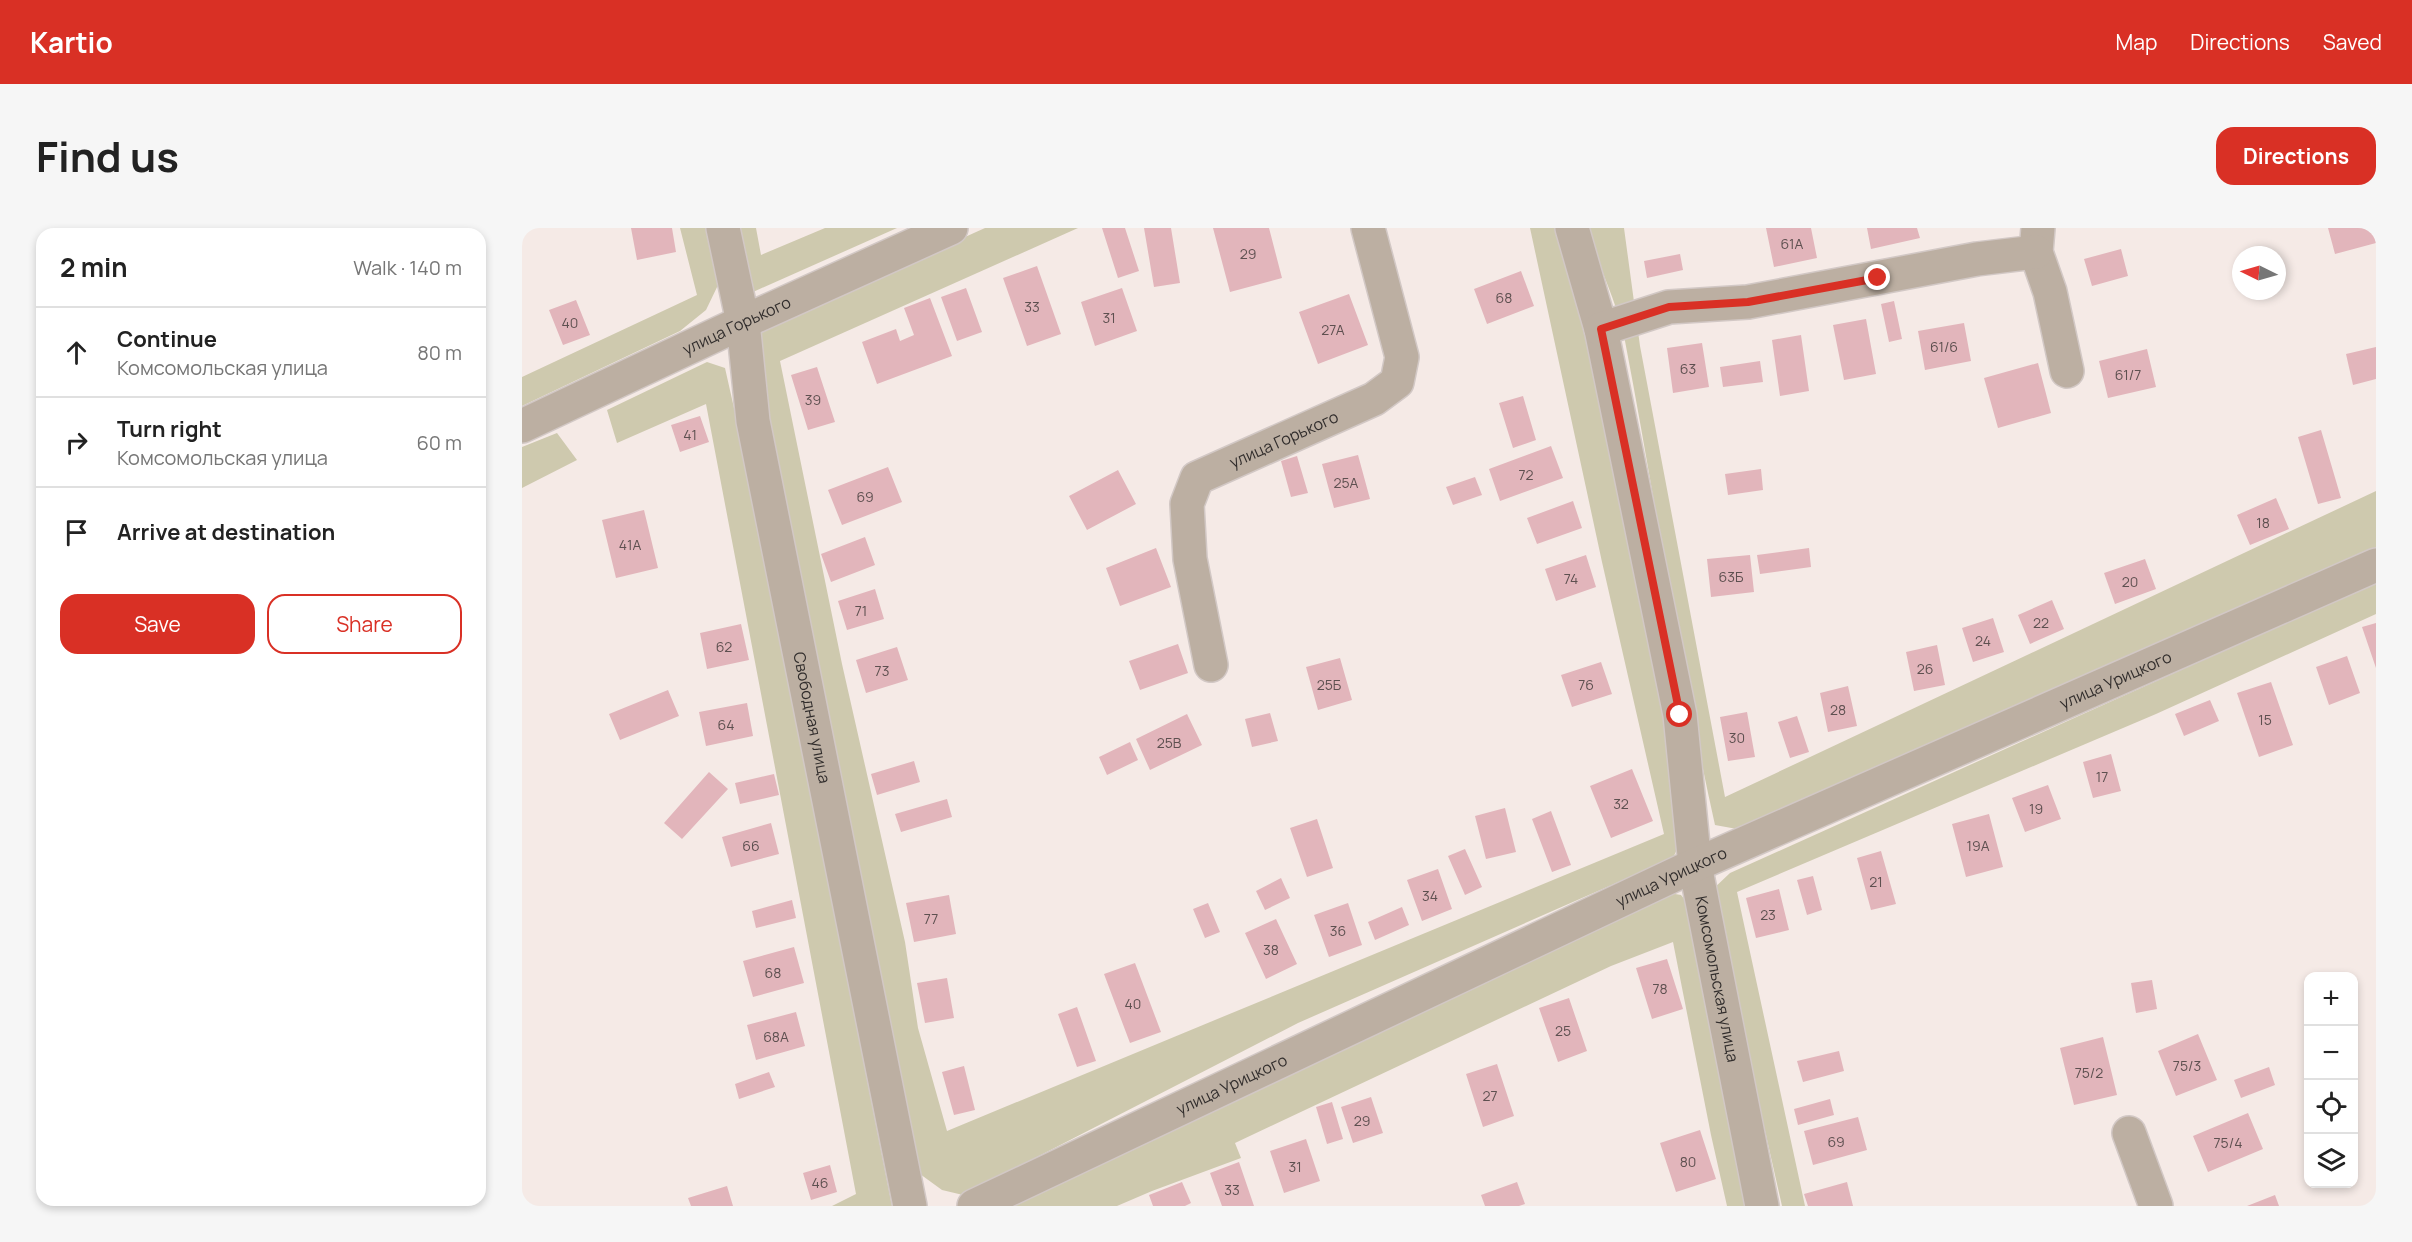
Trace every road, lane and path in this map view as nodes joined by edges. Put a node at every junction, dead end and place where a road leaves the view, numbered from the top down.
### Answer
1 (723, 228) edge
2 (951, 228) edge
3 (1368, 228) edge
4 (1572, 228) edge
5 (2037, 240) edge
6 (743, 322) junction
7 (1601, 329) junction
8 (2067, 371) dead end
9 (522, 426) edge
10 (2376, 565) edge
11 (1211, 665) dead end
12 (1695, 865) junction
13 (2129, 1133) dead end
14 (910, 1206) edge
15 (974, 1206) edge
16 (1762, 1206) edge
17 (2156, 1206) edge

1 - 6 street, Свободная улица
2 - 6 street, улица Горького
3 - 11 street, улица Горького
4 - 7 street, Комсомольская улица
5 - 7 street
5 - 8 street
6 - 9 street, улица Горького
6 - 14 street, Свободная улица
7 - 12 street, Комсомольская улица
10 - 12 street, улица Урицкого
12 - 15 street, улица Урицкого
12 - 16 street, Комсомольская улица
13 - 17 street

